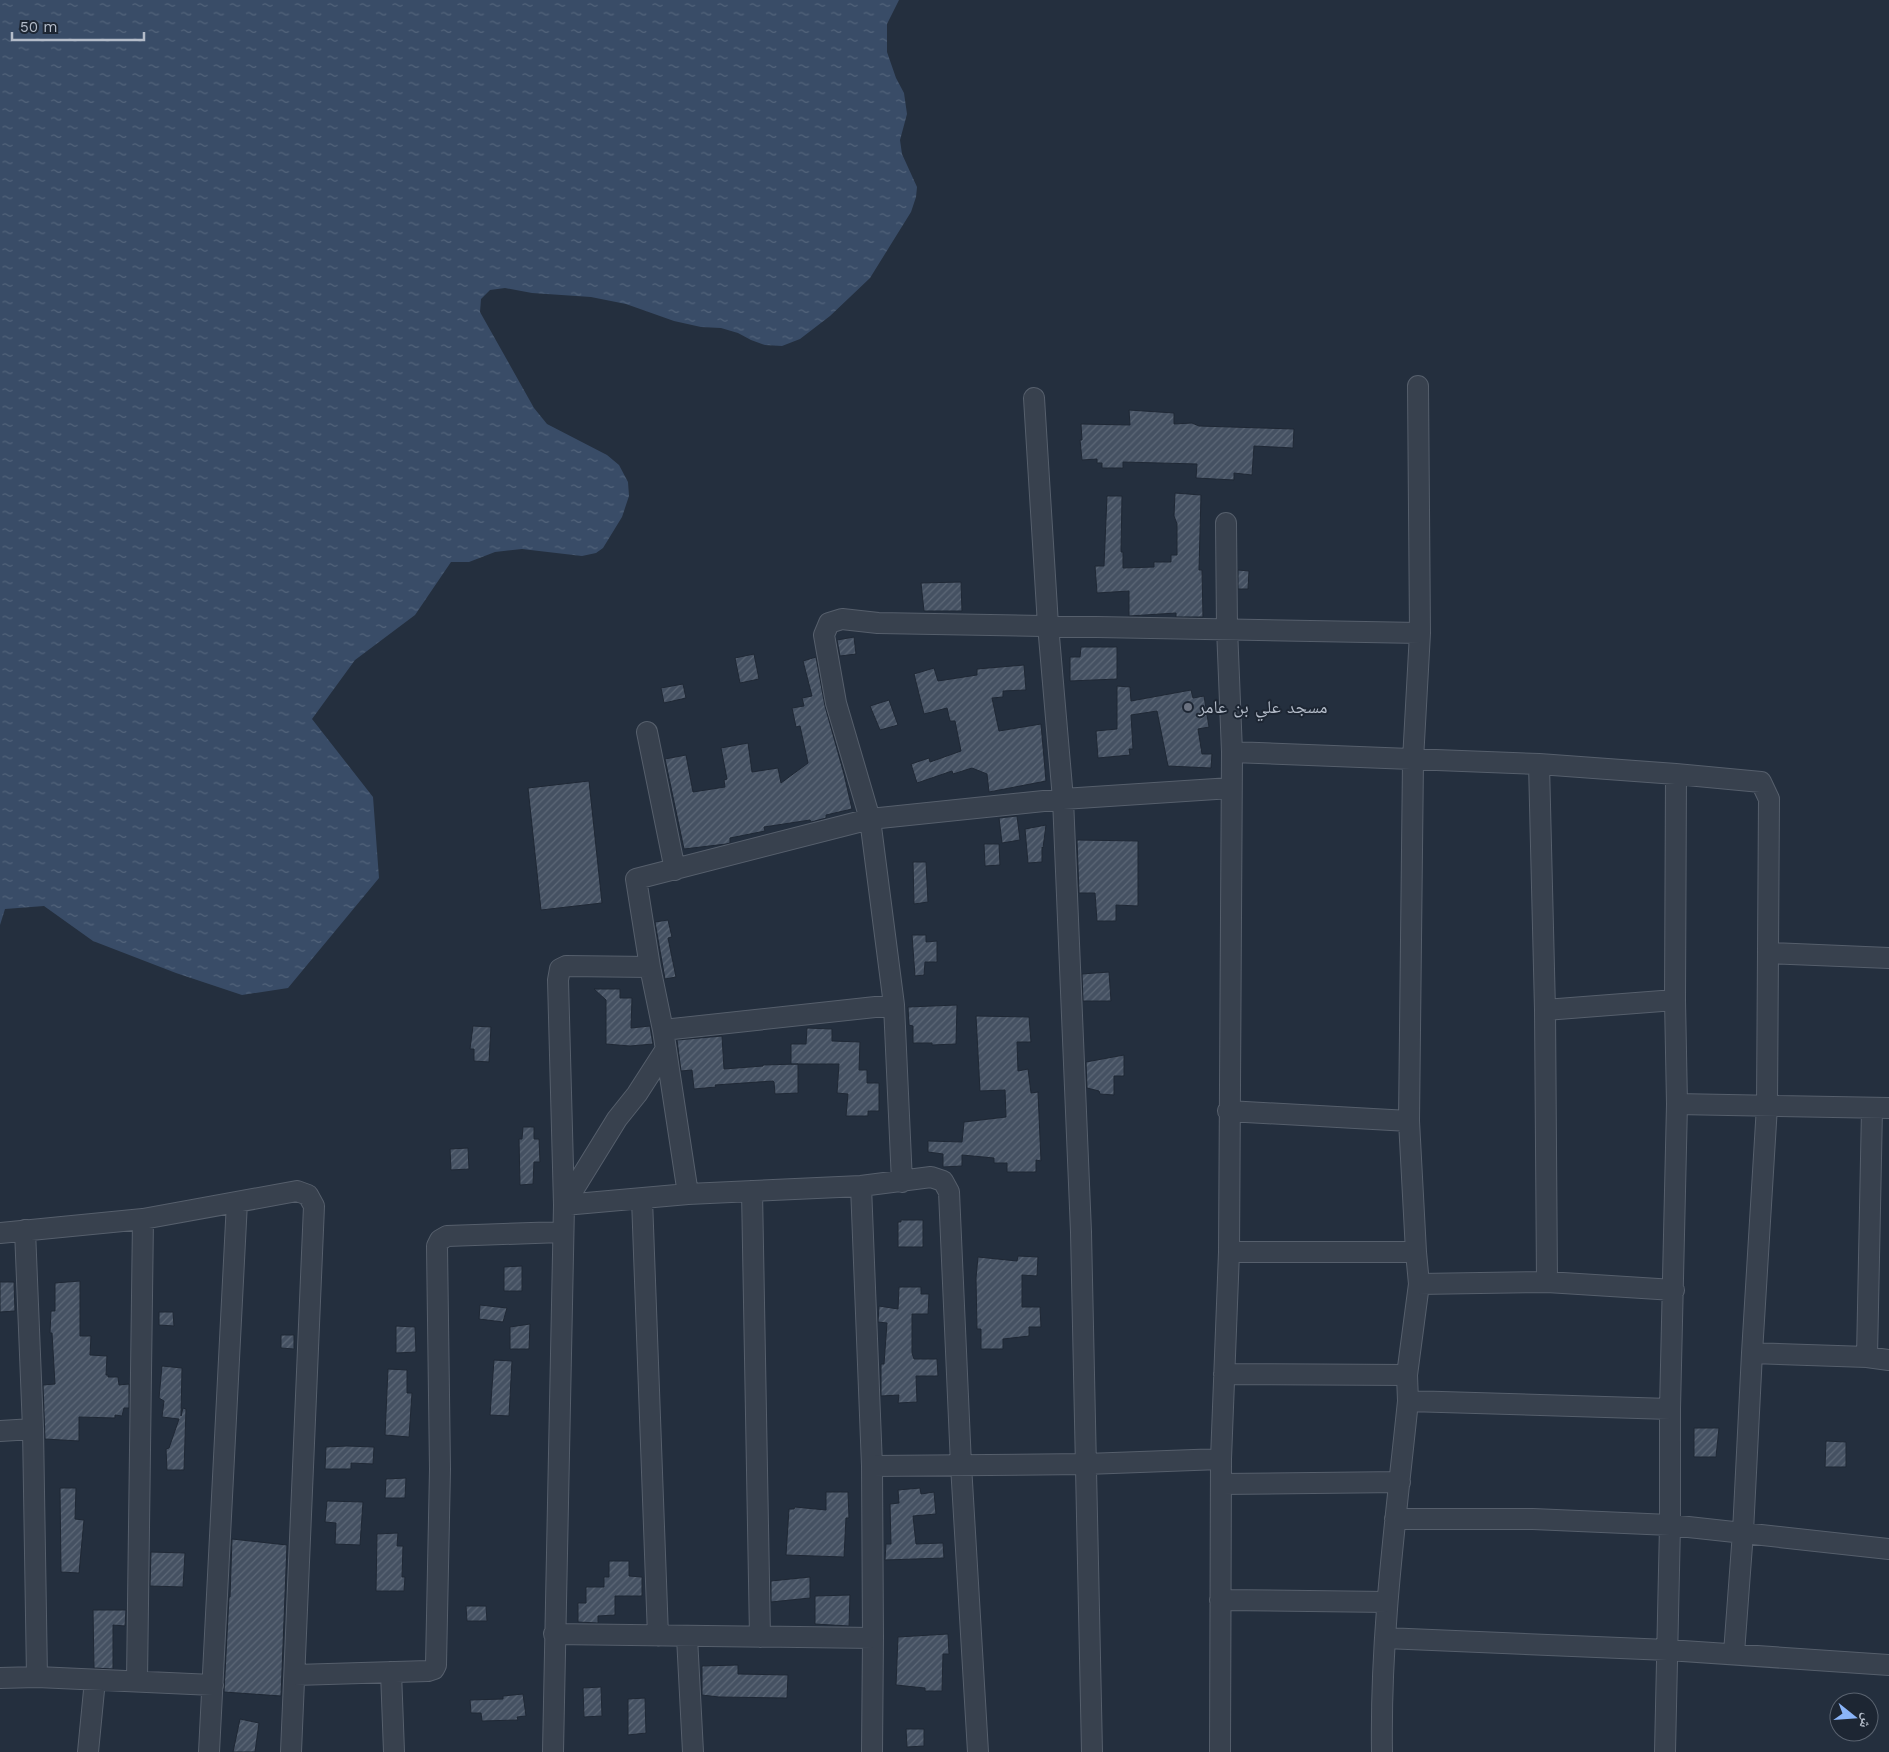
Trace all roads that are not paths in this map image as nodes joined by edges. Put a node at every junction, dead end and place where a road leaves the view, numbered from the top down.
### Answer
1 (1418, 386) dead end
2 (1034, 398) dead end
3 (1226, 523) dead end
4 (1048, 625) junction
5 (1227, 628) junction
6 (1420, 633) junction
7 (647, 732) dead end
8 (1232, 752) junction
9 (1414, 760) junction
10 (1539, 764) junction
11 (1676, 774) junction
12 (1231, 788) junction
13 (1063, 799) junction
14 (870, 819) junction
15 (675, 870) junction
16 (1769, 953) junction
17 (1889, 958) edge
18 (650, 967) junction
19 (1675, 1000) junction
20 (894, 1005) junction
21 (1545, 1010) junction
22 (663, 1030) junction
23 (666, 1049) junction
24 (1677, 1104) junction
25 (1766, 1106) junction
26 (1881, 1108) edge
27 (1228, 1111) junction
28 (1409, 1121) junction
29 (902, 1182) junction
30 (861, 1186) junction
31 (752, 1191) junction
32 (688, 1194) junction
33 (642, 1199) junction
34 (237, 1202) junction
35 (564, 1205) junction
36 (143, 1219) junction
37 (25, 1230) junction
38 (562, 1232) junction
39 (0, 1233) edge
40 (1229, 1252) junction
41 (1416, 1252) junction
42 (1547, 1282) junction
43 (1419, 1284) junction
44 (1674, 1290) junction
45 (1752, 1353) junction
46 (1867, 1357) junction
47 (1889, 1360) edge
48 (1224, 1374) junction
49 (1407, 1375) junction
50 (1408, 1401) junction
51 (1670, 1409) junction
52 (33, 1429) junction
53 (0, 1431) edge
54 (1221, 1459) junction
55 (1086, 1464) junction
56 (961, 1465) junction
57 (872, 1466) junction
58 (1400, 1482) junction
59 (1221, 1484) junction
60 (1396, 1519) junction
61 (1670, 1525) junction
62 (1743, 1532) junction
63 (1889, 1549) edge
64 (1220, 1600) junction
65 (1387, 1602) junction
66 (554, 1634) junction
67 (658, 1636) junction
68 (687, 1637) junction
69 (760, 1637) junction
70 (874, 1638) junction
71 (1385, 1638) junction
72 (1668, 1650) junction
73 (1734, 1653) junction
74 (1889, 1665) edge
75 (391, 1672) junction
76 (295, 1675) junction
77 (37, 1677) junction
78 (0, 1678) edge
79 (95, 1680) junction
80 (137, 1681) junction
81 (213, 1685) junction
82 (88, 1752) edge
83 (209, 1752) edge
84 (291, 1752) edge
85 (394, 1752) edge
86 (553, 1752) edge
87 (693, 1752) edge
88 (872, 1752) edge
89 (978, 1752) edge
90 (1092, 1752) edge
91 (1220, 1752) edge
92 (1382, 1752) edge
93 (1665, 1752) edge

1 - 6 street
2 - 4 street
3 - 5 street
4 - 5 street
4 - 13 street
4 - 14 street
5 - 6 street
5 - 8 street
6 - 9 street
7 - 15 street
8 - 9 street
8 - 12 street
9 - 10 street
9 - 28 street
10 - 11 street
10 - 21 street
11 - 16 street
11 - 19 street
12 - 13 street
12 - 27 street
13 - 14 street
13 - 55 street
14 - 15 street
14 - 20 street
15 - 18 street
16 - 17 street
16 - 25 street
18 - 22 street
18 - 35 street
19 - 21 street
19 - 24 street
20 - 22 street
20 - 29 street
21 - 42 street
22 - 23 street
23 - 32 street
23 - 35 street
24 - 25 street
24 - 44 street
25 - 26 street
25 - 45 street
26 - 46 street
27 - 28 street
27 - 40 street
28 - 41 street
29 - 30 street
29 - 56 street
30 - 31 street
30 - 57 street
31 - 32 street
31 - 69 street
32 - 33 street
33 - 35 street
33 - 67 street
34 - 36 street
34 - 76 street
34 - 81 street
35 - 38 street
36 - 37 street
36 - 80 street
37 - 39 street
37 - 52 street
38 - 66 street
38 - 75 street
40 - 41 street
40 - 48 street
41 - 43 street
42 - 43 street
42 - 44 street
43 - 49 street
44 - 51 street
45 - 46 street
45 - 62 street
46 - 47 street
48 - 49 street
48 - 54 street
49 - 50 street
50 - 51 street
50 - 58 street
51 - 61 street
52 - 53 street
52 - 77 street
54 - 55 street
54 - 59 street
55 - 56 street
55 - 90 street
56 - 57 street
56 - 89 street
57 - 70 street
58 - 59 street
58 - 60 street
59 - 64 street
60 - 61 street
60 - 65 street
61 - 62 street
61 - 72 street
62 - 63 street
62 - 73 street
64 - 65 street
64 - 91 street
65 - 71 street
66 - 67 street
66 - 86 street
67 - 68 street
68 - 69 street
68 - 87 street
69 - 70 street
70 - 88 street
71 - 72 street
71 - 92 street
72 - 73 street
72 - 93 street
73 - 74 street
75 - 76 street
75 - 85 street
76 - 84 street
77 - 78 street
77 - 79 street
79 - 80 street
79 - 82 street
80 - 81 street
81 - 83 street

